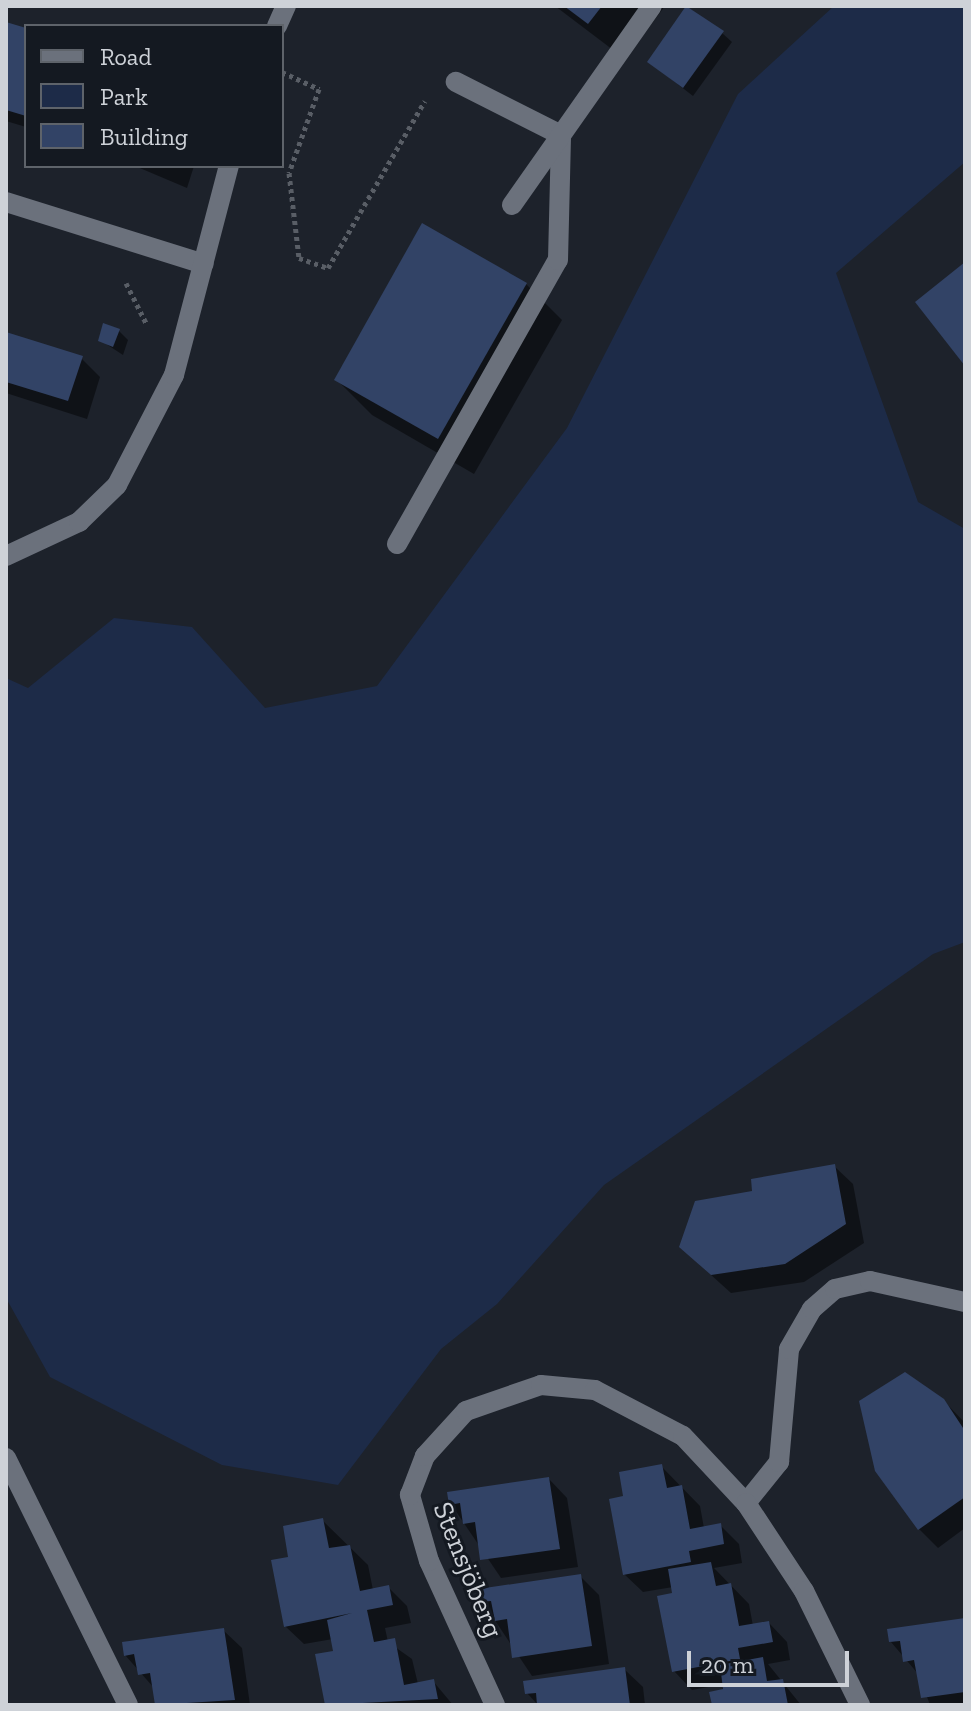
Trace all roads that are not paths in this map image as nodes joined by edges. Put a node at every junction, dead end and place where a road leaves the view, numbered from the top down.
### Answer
1 (652, 6) edge
2 (456, 82) road end
3 (561, 135) junction
4 (228, 168) edge
5 (6, 202) edge
6 (512, 205) dead end
7 (204, 264) junction
8 (397, 544) dead end
9 (6, 556) edge
10 (965, 1302) edge
11 (6, 1458) edge
12 (746, 1503) junction
13 (128, 1705) edge
14 (495, 1705) edge
15 (860, 1705) edge

1 - 3 street
2 - 3 street
3 - 6 street
3 - 8 street
4 - 7 street
5 - 7 street
7 - 9 street
10 - 12 street
11 - 13 street
12 - 14 street, Stensjöberg
12 - 15 street, Stensjöberg

